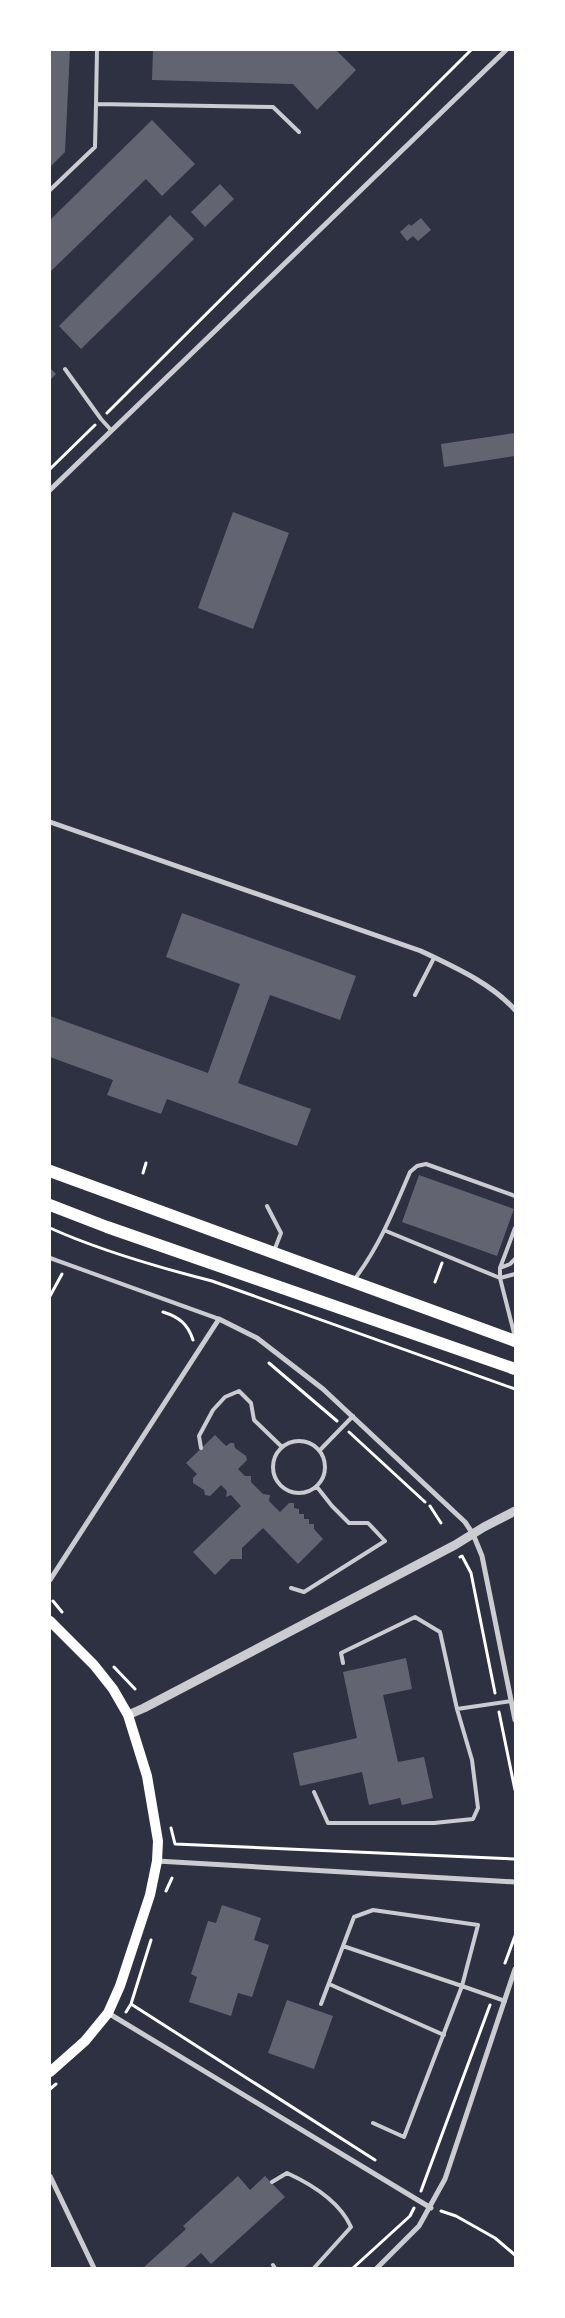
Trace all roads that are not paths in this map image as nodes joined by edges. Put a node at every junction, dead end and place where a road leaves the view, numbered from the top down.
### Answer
1 (97, 50) edge
2 (506, 50) edge
3 (96, 104) junction
4 (299, 132) dead end
5 (50, 190) edge
6 (65, 369) dead end
7 (111, 430) junction
8 (50, 490) edge
9 (50, 822) edge
10 (434, 958) junction
11 (415, 995) dead end
12 (515, 1010) edge
13 (50, 1171) edge
14 (515, 1196) edge
15 (50, 1205) edge
16 (267, 1206) dead end
17 (515, 1228) edge
18 (386, 1231) junction
19 (273, 1253) junction
20 (50, 1258) edge
21 (515, 1259) edge
22 (500, 1268) junction
23 (515, 1274) edge
24 (500, 1278) junction
25 (352, 1282) junction
26 (219, 1318) junction
27 (515, 1337) edge
28 (515, 1342) edge
29 (515, 1369) edge
30 (353, 1416) junction
31 (282, 1447) junction
32 (201, 1448) dead end
33 (320, 1450) junction
34 (317, 1487) junction
35 (515, 1511) edge
36 (473, 1534) junction
37 (50, 1580) edge
38 (291, 1588) dead end
39 (50, 1621) edge
40 (343, 1663) dead end
41 (512, 1701) junction
42 (457, 1709) junction
43 (128, 1715) junction
44 (515, 1720) edge
45 (314, 1792) dead end
46 (158, 1861) junction
47 (515, 1882) edge
48 (343, 1946) junction
49 (515, 1969) edge
50 (329, 1984) junction
51 (462, 1986) junction
52 (504, 2001) junction
53 (321, 2004) dead end
54 (108, 2013) junction
55 (444, 2035) junction
56 (50, 2072) edge
57 (373, 2123) dead end
58 (50, 2176) edge
59 (272, 2182) dead end
60 (431, 2208) junction
61 (94, 2268) edge
62 (314, 2268) edge
63 (377, 2268) edge

1 - 3 lane
2 - 7 street
3 - 4 lane
3 - 5 lane
6 - 7 lane
7 - 8 street
9 - 10 street
10 - 11 lane
10 - 12 street
13 - 19 main road
14 - 18 lane
15 - 29 main road
16 - 19 lane
17 - 22 lane
18 - 24 lane
18 - 25 lane
19 - 25 main road
20 - 26 lane
21 - 22 lane
22 - 24 lane
23 - 24 lane
24 - 27 lane
25 - 28 main road
26 - 30 street
26 - 37 street
30 - 33 lane
30 - 36 street
31 - 32 lane
31 - 33 lane
31 - 34 lane
33 - 34 lane
34 - 38 lane
35 - 36 street
36 - 41 street
36 - 43 street
39 - 43 main road
40 - 42 lane
41 - 42 lane
41 - 44 street
42 - 45 lane
43 - 46 main road
46 - 47 street
46 - 54 main road
48 - 50 lane
48 - 51 lane
48 - 51 lane
49 - 52 street
50 - 53 lane
50 - 55 lane
51 - 52 lane
51 - 55 lane
52 - 60 street
54 - 56 main road
54 - 60 street
55 - 57 lane
58 - 61 street
59 - 62 lane
60 - 63 street

